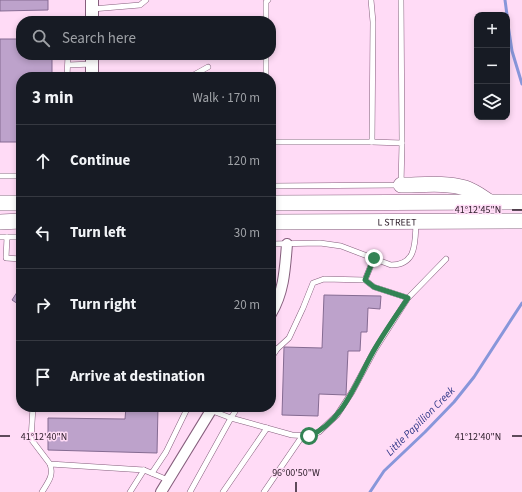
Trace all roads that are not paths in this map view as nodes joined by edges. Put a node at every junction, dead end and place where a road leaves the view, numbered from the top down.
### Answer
1 (146, 0) edge
2 (268, 0) edge
3 (371, 0) edge
4 (401, 0) edge
5 (92, 10) edge
6 (266, 16) edge
7 (68, 60) edge
8 (88, 60) edge
9 (92, 60) edge
10 (266, 60) edge
11 (68, 65) junction
12 (208, 67) dead end
13 (67, 72) edge
14 (92, 72) edge
15 (199, 72) edge
16 (266, 72) edge
17 (276, 142) edge
18 (372, 142) junction
19 (402, 143) junction
20 (0, 176) edge
21 (16, 176) edge
22 (401, 185) junction
23 (276, 186) edge
24 (491, 202) junction
25 (522, 202) edge
26 (0, 203) edge
27 (16, 203) edge
28 (276, 203) edge
29 (522, 221) edge
30 (0, 222) edge
31 (16, 222) edge
32 (276, 222) edge
33 (416, 222) junction
34 (0, 237) edge
35 (7, 237) junction
36 (16, 237) edge
37 (276, 244) edge
38 (287, 244) junction
39 (374, 258) junction
40 (16, 259) edge
41 (446, 259) dead end
42 (365, 280) junction
43 (408, 298) junction
44 (276, 305) edge
45 (276, 348) edge
46 (33, 412) edge
47 (186, 412) edge
48 (207, 412) edge
49 (218, 412) edge
50 (235, 412) edge
51 (231, 418) junction
52 (267, 428) junction
53 (303, 435) junction
54 (50, 464) junction
55 (144, 470) junction
56 (152, 473) junction
57 (168, 480) junction
58 (42, 492) edge
59 (130, 492) edge
60 (161, 492) edge
61 (190, 492) edge
62 (223, 492) edge
63 (264, 492) edge

1 - 5 lane
2 - 6 lane
3 - 18 lane
4 - 19 lane
7 - 11 lane
8 - 11 lane
9 - 14 street
10 - 16 lane
11 - 13 lane
12 - 15 lane
17 - 18 lane
18 - 19 lane
19 - 22 lane
20 - 21 lane
22 - 23 lane
22 - 24 main road
24 - 25 main road, L STREET
24 - 28 main road, L STREET
26 - 27 main road
29 - 33 main road, L STREET
30 - 31 main road
32 - 33 main road, L STREET
33 - 39 lane
34 - 35 lane
35 - 36 lane
35 - 40 lane
37 - 38 lane
38 - 39 lane
38 - 44 street
39 - 42 lane
41 - 43 lane
42 - 43 lane
42 - 45 lane
43 - 53 lane
46 - 54 lane
47 - 56 lane
48 - 57 street
49 - 51 lane
50 - 51 lane
51 - 52 lane
51 - 61 lane
52 - 53 lane
52 - 62 lane
53 - 63 lane
54 - 55 lane
54 - 58 lane
55 - 56 lane
55 - 59 lane
56 - 57 lane
57 - 60 street

